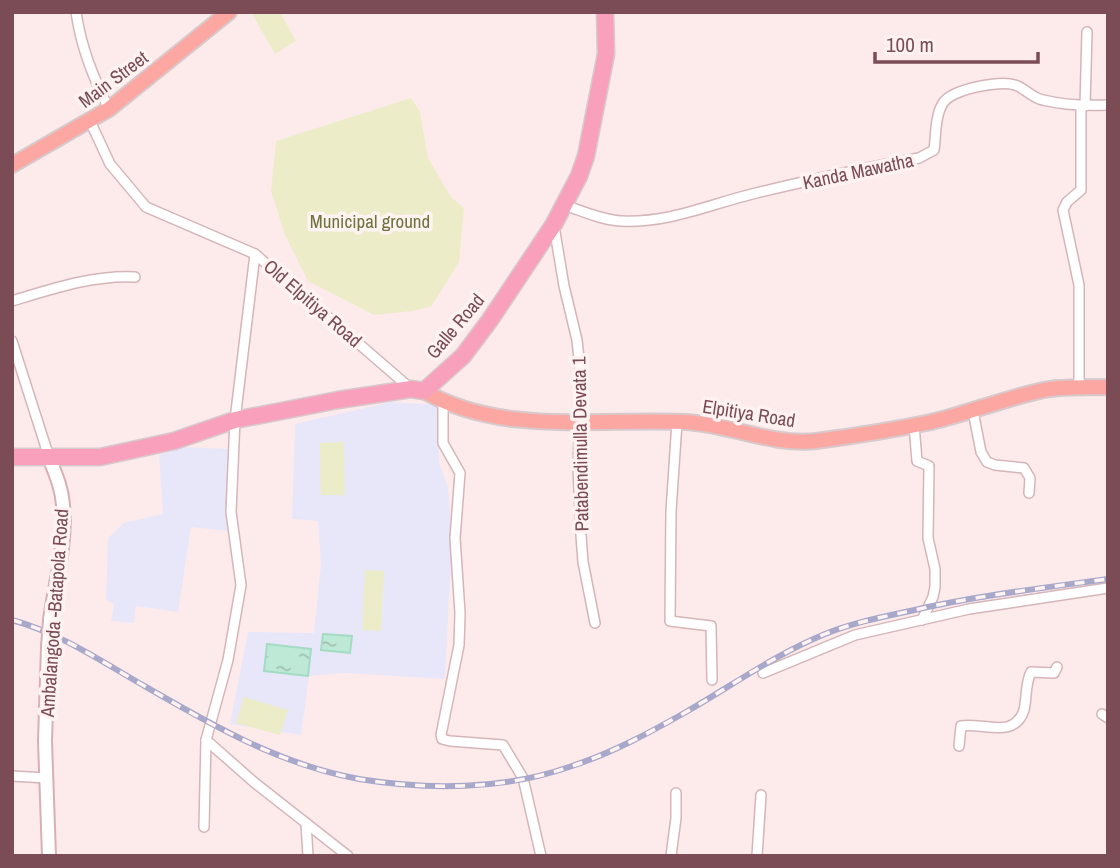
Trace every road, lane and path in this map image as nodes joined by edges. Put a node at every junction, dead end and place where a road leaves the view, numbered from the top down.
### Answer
1 (76, 12) edge
2 (229, 12) edge
3 (605, 12) edge
4 (1087, 32) dead end
5 (1108, 104) edge
6 (1083, 106) junction
7 (109, 109) junction
8 (90, 121) junction
9 (12, 165) edge
10 (564, 205) junction
11 (554, 224) junction
12 (256, 254) junction
13 (135, 277) dead end
14 (12, 301) edge
15 (12, 341) edge
16 (1108, 387) edge
17 (1079, 388) junction
18 (418, 390) junction
19 (443, 402) junction
20 (973, 411) junction
21 (235, 420) junction
22 (580, 422) junction
23 (677, 422) junction
24 (914, 425) junction
25 (12, 457) edge
26 (49, 457) junction
27 (1029, 493) dead end
28 (1108, 588) edge
29 (922, 620) junction
30 (596, 624) dead end
31 (1057, 667) dead end
32 (763, 673) dead end
33 (712, 680) dead end
34 (206, 740) junction
35 (959, 746) dead end
36 (12, 776) edge
37 (46, 778) junction
38 (676, 793) dead end
39 (761, 795) dead end
40 (306, 823) junction
41 (204, 827) dead end
42 (49, 856) edge
43 (308, 856) edge
44 (348, 856) edge
45 (541, 856) edge
46 (671, 856) edge
47 (757, 856) edge

1 - 7 street
2 - 7 main road, Main Street
3 - 10 highway, Galle Road
4 - 6 street
5 - 6 street, Kanda Mawatha
6 - 10 street, Kanda Mawatha
6 - 17 street
7 - 8 main road, Main Street
8 - 9 main road, Main Street
8 - 12 street, Old Elpitiya Road
10 - 11 highway, Galle Road
11 - 18 highway, Galle Road
11 - 22 street, Patabendimulla Devata 1
12 - 18 street, Old Elpitiya Road
12 - 21 street
13 - 14 street
15 - 26 street
16 - 17 main road, Elpitiya Road
17 - 20 main road, Elpitiya Road
18 - 19 main road, Elpitiya Road
18 - 21 highway
19 - 22 main road, Elpitiya Road
19 - 45 street
20 - 24 main road, Elpitiya Road
20 - 27 street
21 - 26 highway
21 - 34 street
22 - 23 main road, Elpitiya Road
22 - 30 street, Patabendimulla Devata 1
23 - 24 main road, Elpitiya Road
23 - 33 street
24 - 29 street
25 - 26 highway
26 - 37 main road, Ambalangoda -Batapola Road, bridge
28 - 29 street
29 - 32 street
31 - 35 street
34 - 40 street
34 - 41 street
36 - 37 street
37 - 42 main road, Ambalangoda -Batapola Road
38 - 46 street
39 - 47 street
40 - 43 street
40 - 44 street

